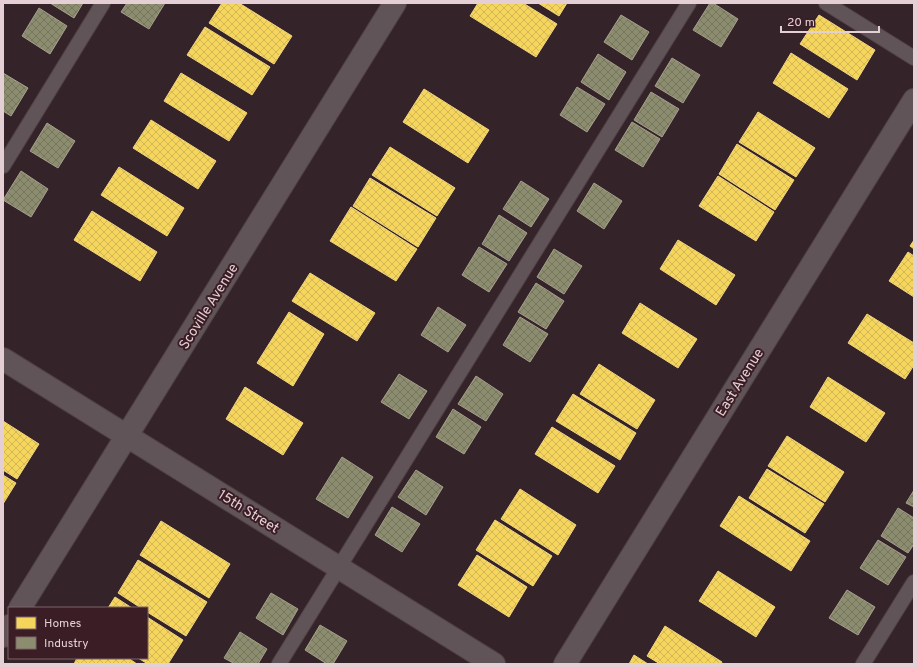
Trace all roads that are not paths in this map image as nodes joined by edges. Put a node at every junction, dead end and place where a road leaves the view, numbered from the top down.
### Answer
1 (103, 3) edge
2 (395, 3) edge
3 (689, 3) edge
4 (826, 3) edge
5 (914, 58) edge
6 (914, 100) edge
7 (3, 166) edge
8 (3, 359) edge
9 (127, 436) junction
10 (339, 567) junction
11 (914, 582) edge
12 (21, 607) edge
13 (279, 664) edge
14 (494, 664) edge
15 (565, 664) edge
16 (863, 664) edge

1 - 7 lane
2 - 9 street, Scoville Avenue
3 - 10 lane
4 - 5 lane
6 - 15 street, East Avenue
8 - 9 street, 15th Street
9 - 10 street, 15th Street
9 - 12 street, Scoville Avenue
10 - 13 lane
10 - 14 street, 15th Street
11 - 16 lane

